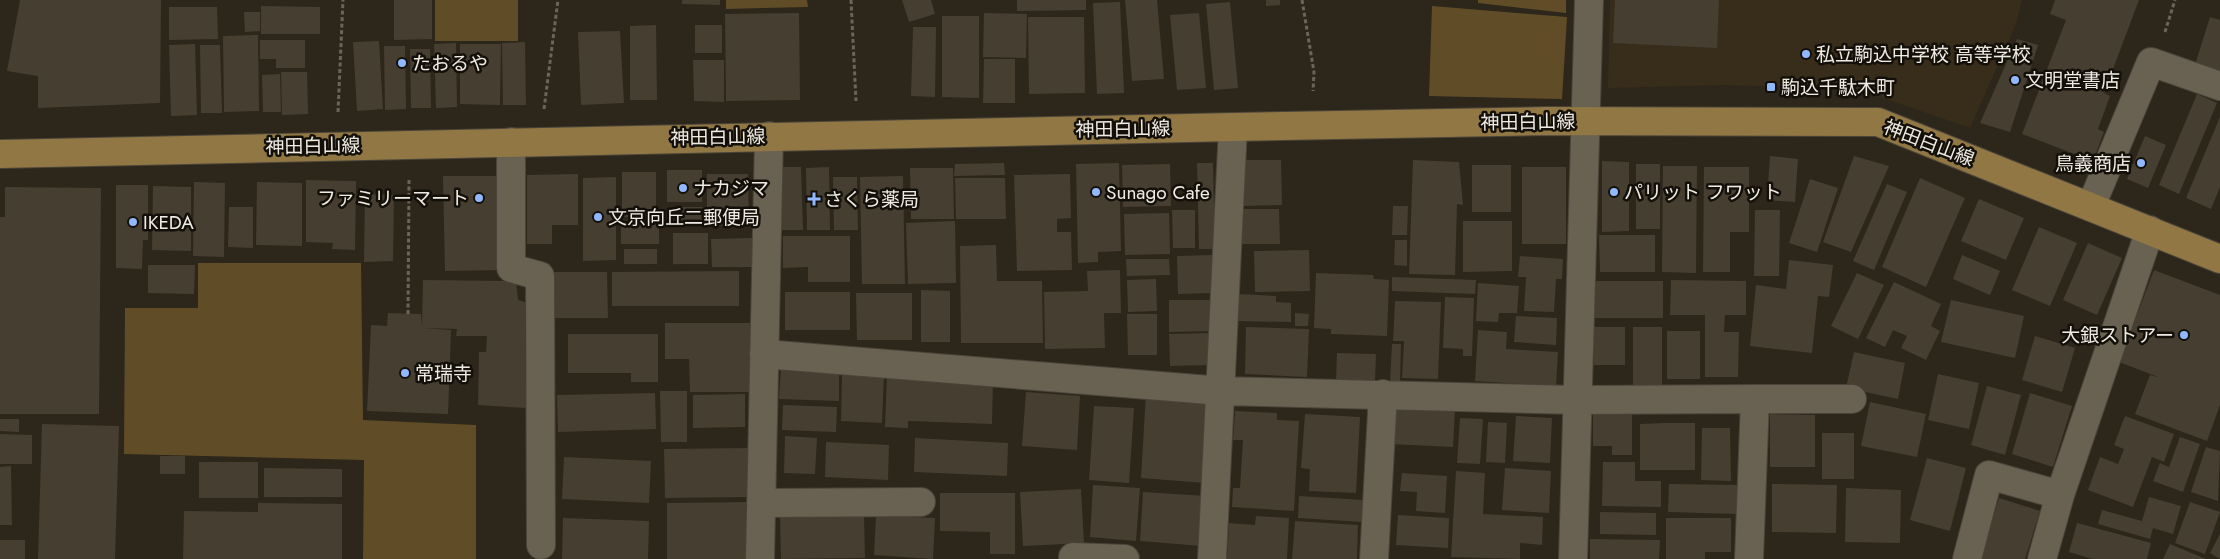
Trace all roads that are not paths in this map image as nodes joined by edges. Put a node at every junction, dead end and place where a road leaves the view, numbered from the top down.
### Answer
1 (1589, 0) edge
2 (2220, 86) edge
3 (1587, 121) junction
4 (1233, 127) junction
5 (769, 136) junction
6 (511, 142) junction
7 (0, 154) edge
8 (2091, 206) junction
9 (2150, 230) junction
10 (2220, 259) edge
11 (764, 354) junction
12 (1222, 391) junction
13 (1383, 394) junction
14 (1852, 398) dead end
15 (1755, 399) junction
16 (1576, 400) junction
17 (2060, 494) junction
18 (921, 502) dead end
19 (761, 503) junction
20 (541, 545) dead end
21 (1073, 557) dead end
22 (760, 559) edge
23 (1125, 559) edge
24 (1212, 559) edge
25 (1374, 559) edge
26 (1573, 559) edge
27 (1749, 559) edge
28 (1967, 559) edge
29 (2042, 559) edge

1 - 3 street
2 - 8 street
3 - 4 main road, 神田白山線
3 - 8 main road, 神田白山線
3 - 16 street
4 - 5 main road, 神田白山線
4 - 12 street
5 - 6 main road, 神田白山線
5 - 11 street
6 - 7 main road, 神田白山線
6 - 20 street
8 - 9 main road, 神田白山線
9 - 10 main road, 神田白山線
9 - 17 street
11 - 12 street
11 - 19 street
12 - 13 street
12 - 24 street
13 - 16 street
13 - 25 street
14 - 15 street
15 - 16 street
15 - 27 street
16 - 26 street
17 - 28 street
17 - 29 street
18 - 19 street
19 - 22 street
21 - 23 street

